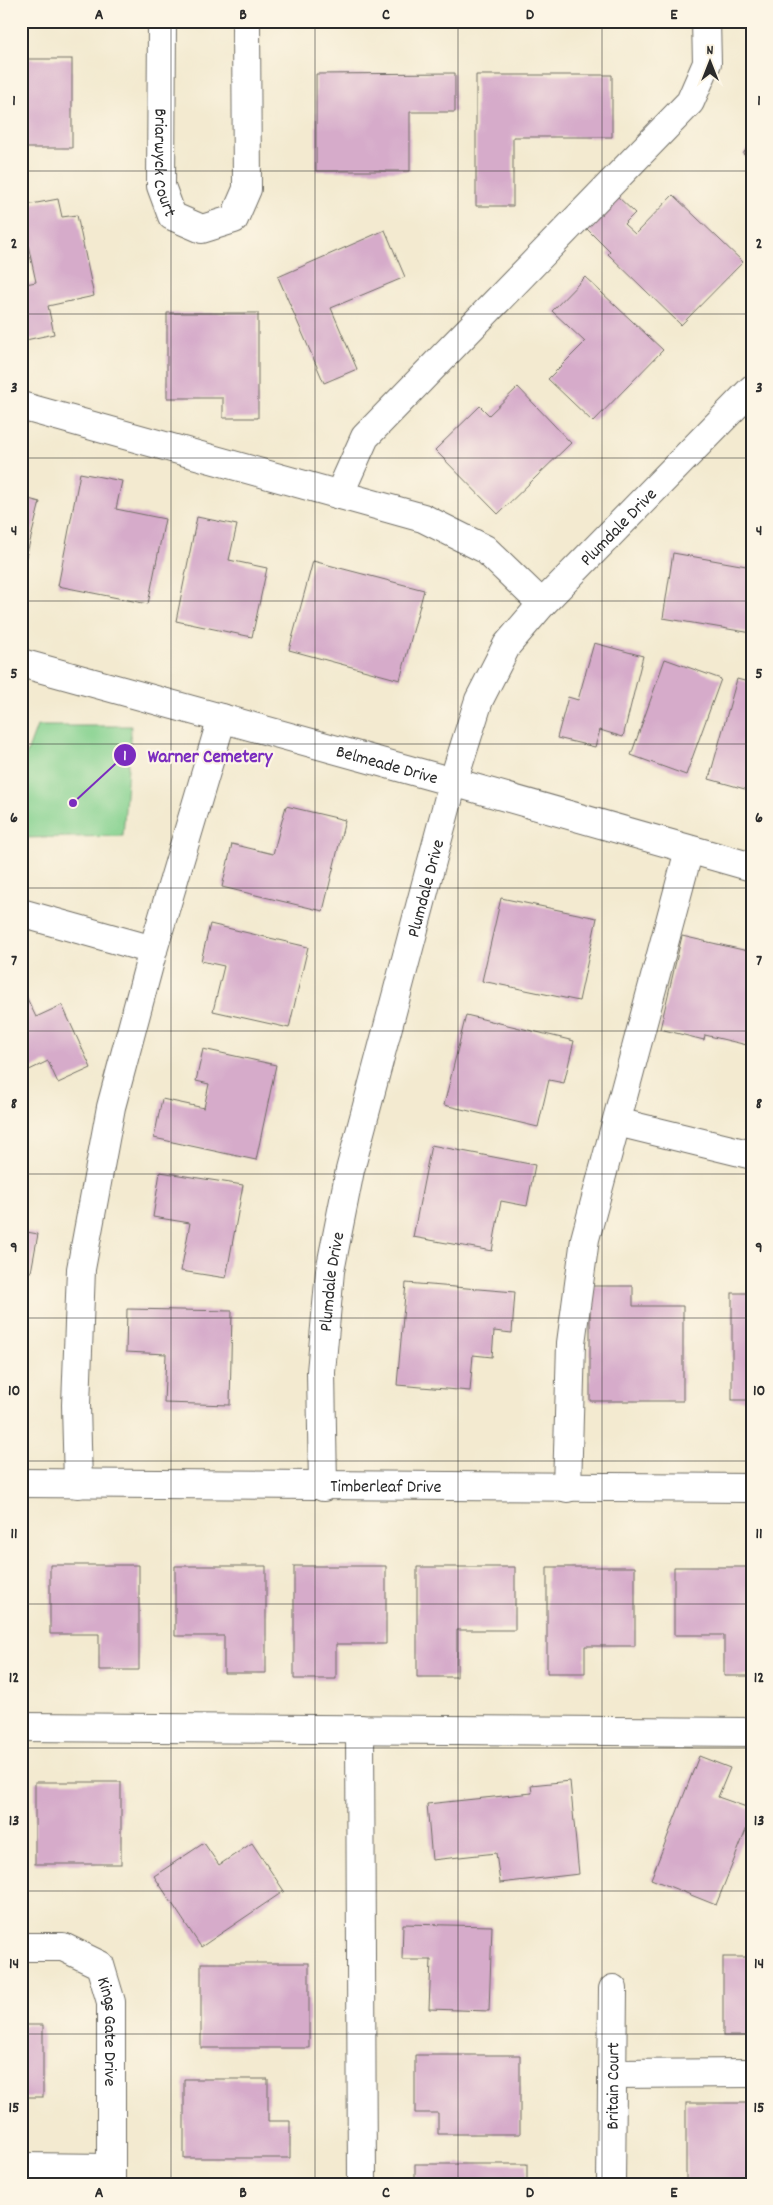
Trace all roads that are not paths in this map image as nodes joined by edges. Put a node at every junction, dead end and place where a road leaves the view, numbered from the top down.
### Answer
1 (162, 21) edge
2 (246, 21) edge
3 (706, 21) edge
4 (752, 390) edge
5 (21, 406) edge
6 (340, 496) junction
7 (542, 604) junction
8 (21, 663) edge
9 (222, 718) junction
10 (453, 782) junction
11 (689, 850) junction
12 (752, 868) edge
13 (21, 913) edge
14 (153, 950) junction
15 (618, 1122) junction
16 (752, 1156) edge
17 (21, 1483) edge
18 (78, 1484) junction
19 (323, 1487) junction
20 (567, 1488) junction
21 (752, 1488) edge
22 (21, 1727) edge
23 (360, 1729) junction
24 (752, 1732) edge
25 (21, 1947) edge
26 (613, 1989) dead end
27 (752, 2073) edge
28 (612, 2074) junction
29 (21, 2167) edge
30 (111, 2176) edge
31 (362, 2184) edge
32 (611, 2184) edge

1 - 2 street, Briarwyck Court
3 - 6 street
4 - 7 street, Plumdale Drive
5 - 6 street
6 - 7 street
7 - 10 street, Plumdale Drive
8 - 9 street, Belmeade Drive
9 - 10 street, Belmeade Drive
9 - 14 street
10 - 11 street, Belmeade Drive
10 - 19 street, Plumdale Drive
11 - 12 street, Belmeade Drive
11 - 15 street
13 - 14 street
14 - 18 street
15 - 16 street
15 - 20 street
17 - 18 street, Timberleaf Drive
18 - 19 street, Timberleaf Drive
19 - 20 street, Timberleaf Drive
20 - 21 street, Timberleaf Drive
22 - 23 street
23 - 24 street
23 - 31 street
25 - 30 street, Kings Gate Drive
26 - 28 street, Britain Court
27 - 28 street
28 - 32 street, Britain Court
29 - 30 street

